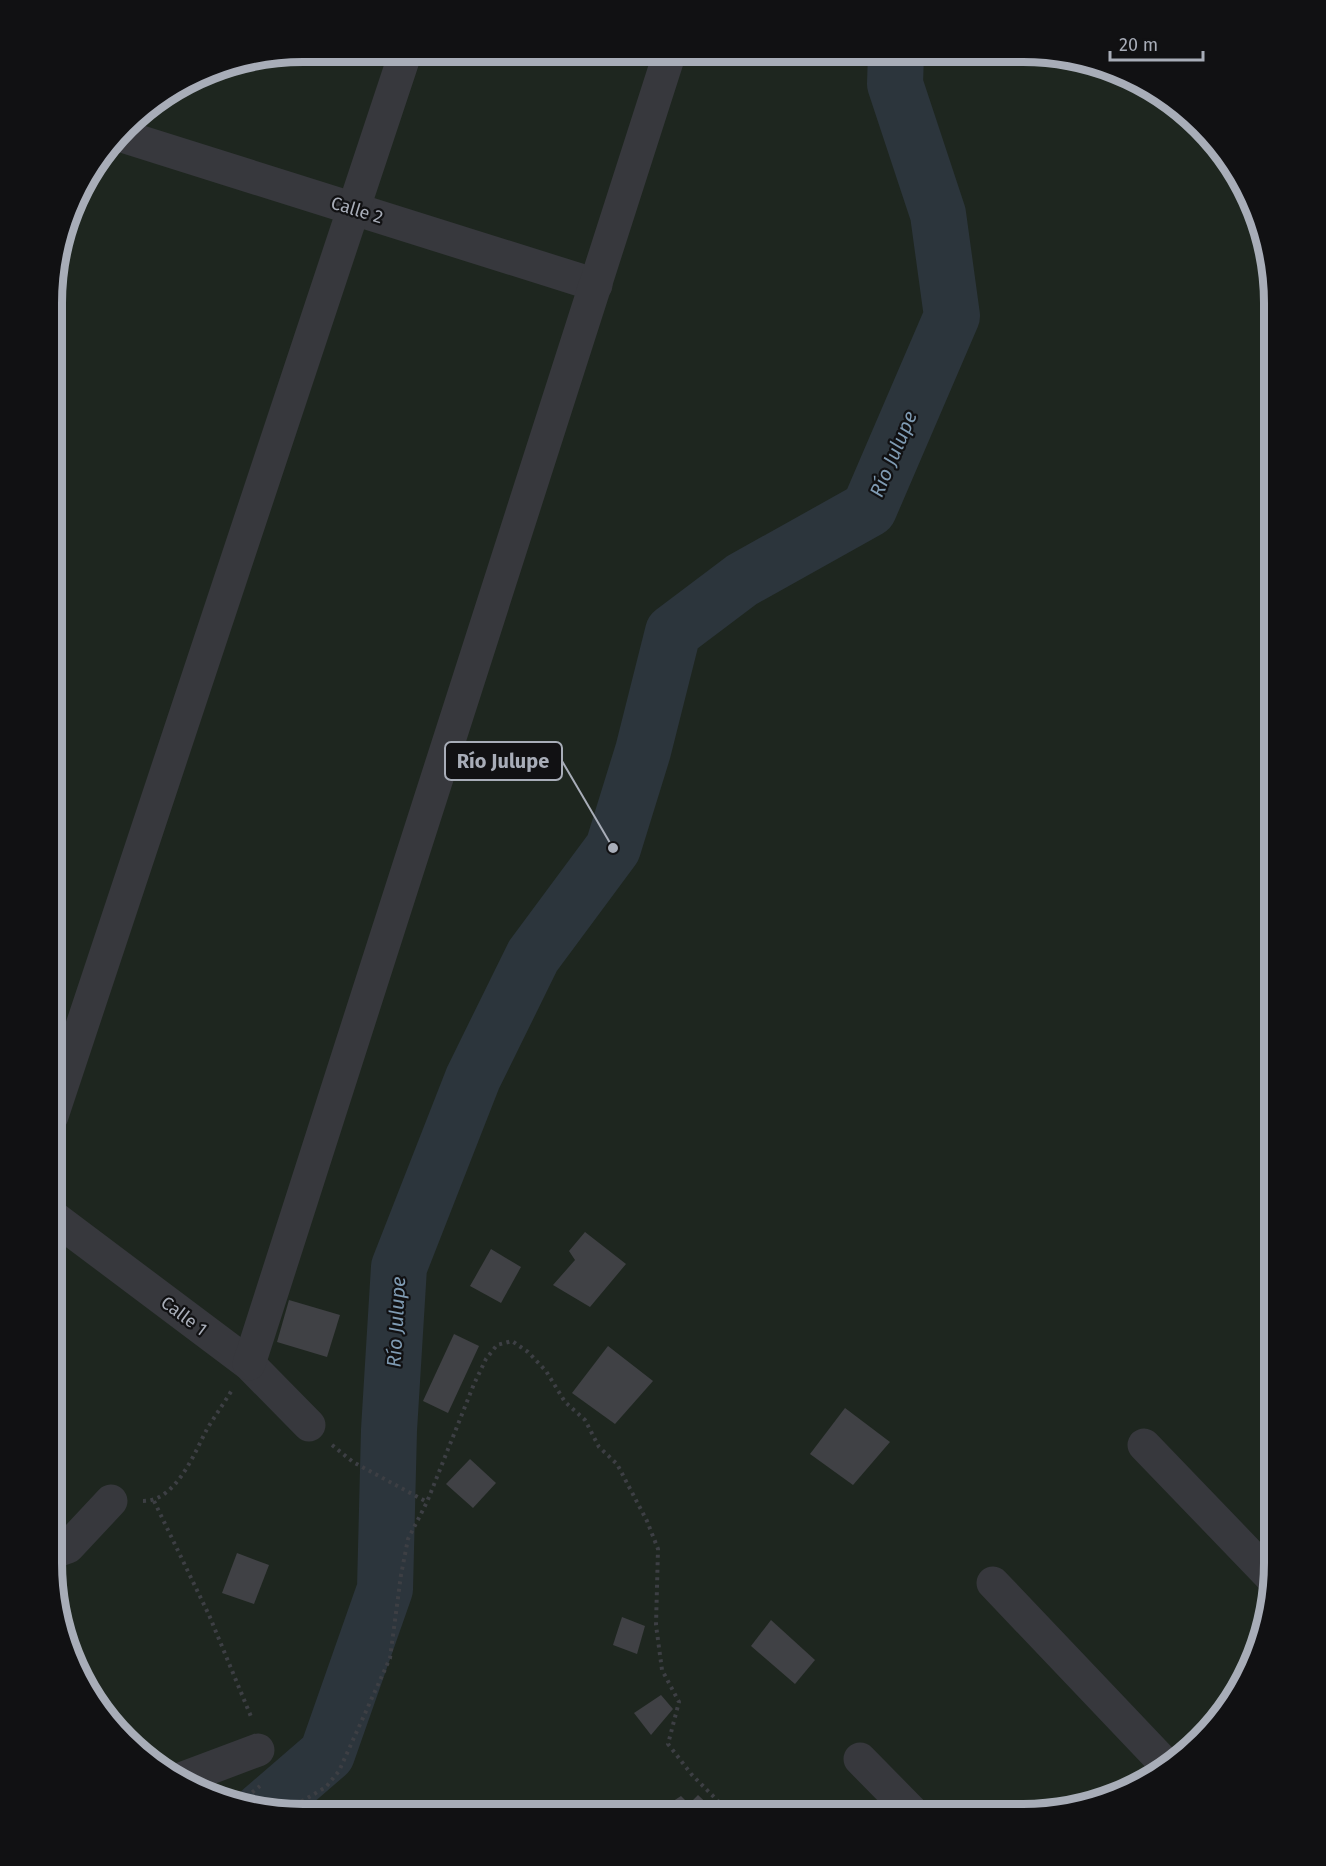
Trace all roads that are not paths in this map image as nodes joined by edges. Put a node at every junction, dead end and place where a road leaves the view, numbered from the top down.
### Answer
1 (401, 62) edge
2 (667, 62) edge
3 (127, 137) edge
4 (353, 208) junction
5 (596, 285) junction
6 (62, 1086) edge
7 (62, 1224) edge
8 (249, 1364) junction
9 (309, 1425) dead end
10 (1144, 1445) dead end
11 (111, 1502) road end
12 (62, 1548) edge
13 (1264, 1570) edge
14 (993, 1583) dead end
15 (258, 1750) road end
16 (860, 1759) dead end
17 (1162, 1761) edge
18 (189, 1776) edge
19 (904, 1804) edge

1 - 4 street
2 - 5 street
3 - 4 street, Calle 2
4 - 5 street, Calle 2
4 - 6 street
5 - 8 street
7 - 8 street, Calle 1
8 - 9 street, Calle 1
10 - 13 street
11 - 12 street
14 - 17 street
15 - 18 street
16 - 19 street

